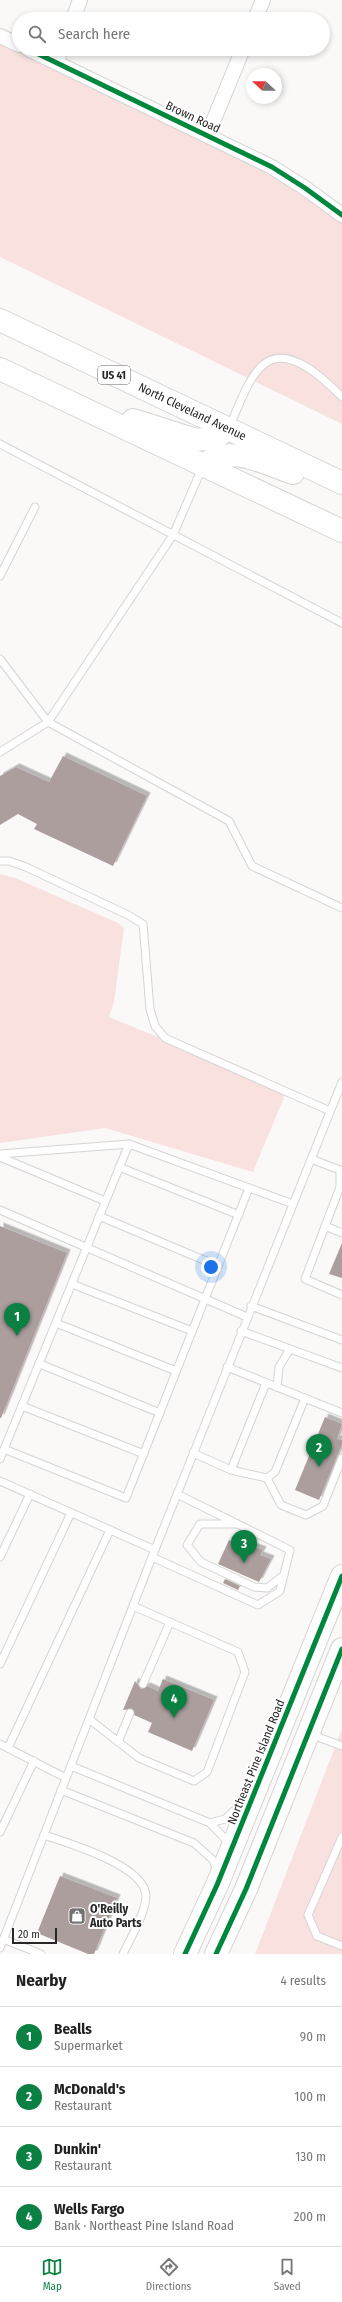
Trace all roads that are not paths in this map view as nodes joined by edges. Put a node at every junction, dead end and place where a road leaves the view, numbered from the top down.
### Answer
1 (80, 0) edge
2 (263, 0) edge
3 (76, 12) edge
4 (258, 12) edge
5 (0, 36) edge
6 (12, 42) edge
7 (61, 56) edge
8 (240, 56) edge
9 (208, 134) junction
10 (342, 215) edge
11 (0, 320) edge
12 (0, 370) edge
13 (57, 397) junction
14 (342, 397) edge
15 (228, 429) junction
16 (0, 444) edge
17 (203, 466) junction
18 (342, 483) edge
19 (342, 489) edge
20 (35, 507) dead end
21 (342, 531) edge
22 (173, 535) junction
23 (0, 576) edge
24 (342, 623) edge
25 (0, 660) edge
26 (48, 722) junction
27 (0, 752) edge
28 (0, 861) edge
29 (342, 908) edge
30 (342, 1082) edge
31 (330, 1112) junction
32 (129, 1144) junction
33 (0, 1156) edge
34 (311, 1159) junction
35 (119, 1167) junction
36 (341, 1168) edge
37 (249, 1188) junction
38 (105, 1201) junction
39 (293, 1204) junction
40 (0, 1210) edge
41 (239, 1215) junction
42 (99, 1216) junction
43 (326, 1226) junction
44 (342, 1233) edge
45 (87, 1246) junction
46 (218, 1266) junction
47 (72, 1284) junction
48 (342, 1295) edge
49 (205, 1298) junction
50 (251, 1306) junction
51 (247, 1317) junction
52 (56, 1323) junction
53 (192, 1331) junction
54 (241, 1331) junction
55 (342, 1340) edge
56 (290, 1349) junction
57 (40, 1364) junction
58 (227, 1367) junction
59 (342, 1368) edge
60 (176, 1371) junction
61 (266, 1383) junction
62 (277, 1387) junction
63 (305, 1398) junction
64 (22, 1406) junction
65 (160, 1413) junction
66 (342, 1413) edge
67 (4, 1449) junction
68 (193, 1453) junction
69 (144, 1454) junction
70 (342, 1458) edge
71 (0, 1459) edge
72 (231, 1470) junction
73 (267, 1478) junction
74 (0, 1481) edge
75 (30, 1494) junction
76 (177, 1494) junction
77 (72, 1513) junction
78 (238, 1524) junction
79 (110, 1530) junction
80 (153, 1554) junction
81 (0, 1557) edge
82 (284, 1575) junction
83 (342, 1576) edge
84 (133, 1606) junction
85 (170, 1622) junction
86 (342, 1649) edge
87 (0, 1664) edge
88 (143, 1684) dead end
89 (130, 1714) dead end
90 (89, 1719) junction
91 (310, 1733) junction
92 (118, 1742) junction
93 (0, 1744) edge
94 (342, 1746) edge
95 (8, 1748) junction
96 (34, 1761) junction
97 (70, 1766) junction
98 (263, 1774) junction
99 (66, 1778) junction
100 (61, 1790) junction
101 (210, 1823) junction
102 (0, 1832) edge
103 (44, 1835) junction
104 (342, 1837) edge
105 (233, 1847) junction
106 (219, 1880) junction
107 (3, 1939) junction
108 (342, 1946) edge
109 (0, 1948) edge
110 (41, 1954) edge
111 (123, 1954) edge
112 (185, 1954) edge
113 (209, 1954) edge
114 (216, 1954) edge

1 - 3 street
2 - 4 street
5 - 6 street
7 - 9 street, Brown Road
8 - 9 street
9 - 10 street, Brown Road
11 - 15 main road, North Cleveland Avenue / US 41
12 - 13 main road
13 - 15 main road
13 - 17 main road
14 - 15 lane
15 - 18 main road, North Cleveland Avenue / US 41
16 - 22 lane
17 - 19 main road
17 - 21 main road
17 - 22 lane
20 - 23 lane
22 - 24 lane
22 - 26 lane
25 - 26 lane
26 - 27 lane
26 - 29 lane
28 - 31 lane
30 - 31 lane
31 - 34 lane
32 - 33 lane
32 - 35 lane
32 - 37 lane
33 - 38 lane
34 - 36 lane
34 - 39 lane
35 - 38 lane
35 - 41 lane
36 - 43 lane
37 - 39 lane
37 - 41 lane
38 - 42 lane
39 - 50 lane
40 - 45 lane
41 - 46 lane
42 - 45 lane
42 - 46 lane
43 - 44 lane
43 - 48 lane
45 - 47 lane
45 - 49 lane
46 - 49 lane
47 - 52 lane
47 - 53 lane
49 - 51 lane
49 - 53 lane
50 - 51 lane
50 - 55 lane
51 - 54 lane
52 - 57 lane
52 - 60 lane
53 - 60 lane
54 - 56 lane
54 - 58 lane
56 - 59 lane
56 - 62 lane
57 - 64 lane
57 - 65 lane
58 - 61 lane
58 - 68 lane
60 - 65 lane
61 - 62 lane
61 - 72 lane
62 - 63 lane
63 - 66 lane
63 - 73 lane
64 - 67 lane
64 - 69 lane
65 - 69 lane
67 - 69 lane
67 - 71 lane
68 - 72 lane
68 - 76 lane
70 - 73 lane
72 - 73 lane
74 - 75 lane
75 - 77 lane
75 - 81 lane
76 - 78 lane
76 - 80 lane
77 - 79 lane
77 - 87 lane
78 - 82 lane
78 - 82 lane
79 - 80 lane
79 - 95 lane
80 - 82 lane
80 - 84 lane
83 - 98 main road, Northeast Pine Island Road
84 - 85 lane
84 - 90 lane
85 - 88 lane
85 - 92 lane
86 - 91 main road
89 - 92 lane
90 - 92 lane
90 - 97 lane
91 - 94 lane
91 - 114 main road
93 - 95 lane
95 - 96 lane
96 - 99 lane
96 - 102 lane
97 - 99 lane
97 - 101 lane
98 - 101 lane
98 - 105 main road, Northeast Pine Island Road
99 - 100 lane
100 - 103 lane
100 - 106 lane
101 - 105 lane
103 - 107 lane
103 - 111 lane
104 - 108 lane
105 - 106 main road, Northeast Pine Island Road
105 - 113 main road
106 - 112 main road, Northeast Pine Island Road
107 - 109 lane
107 - 110 lane

